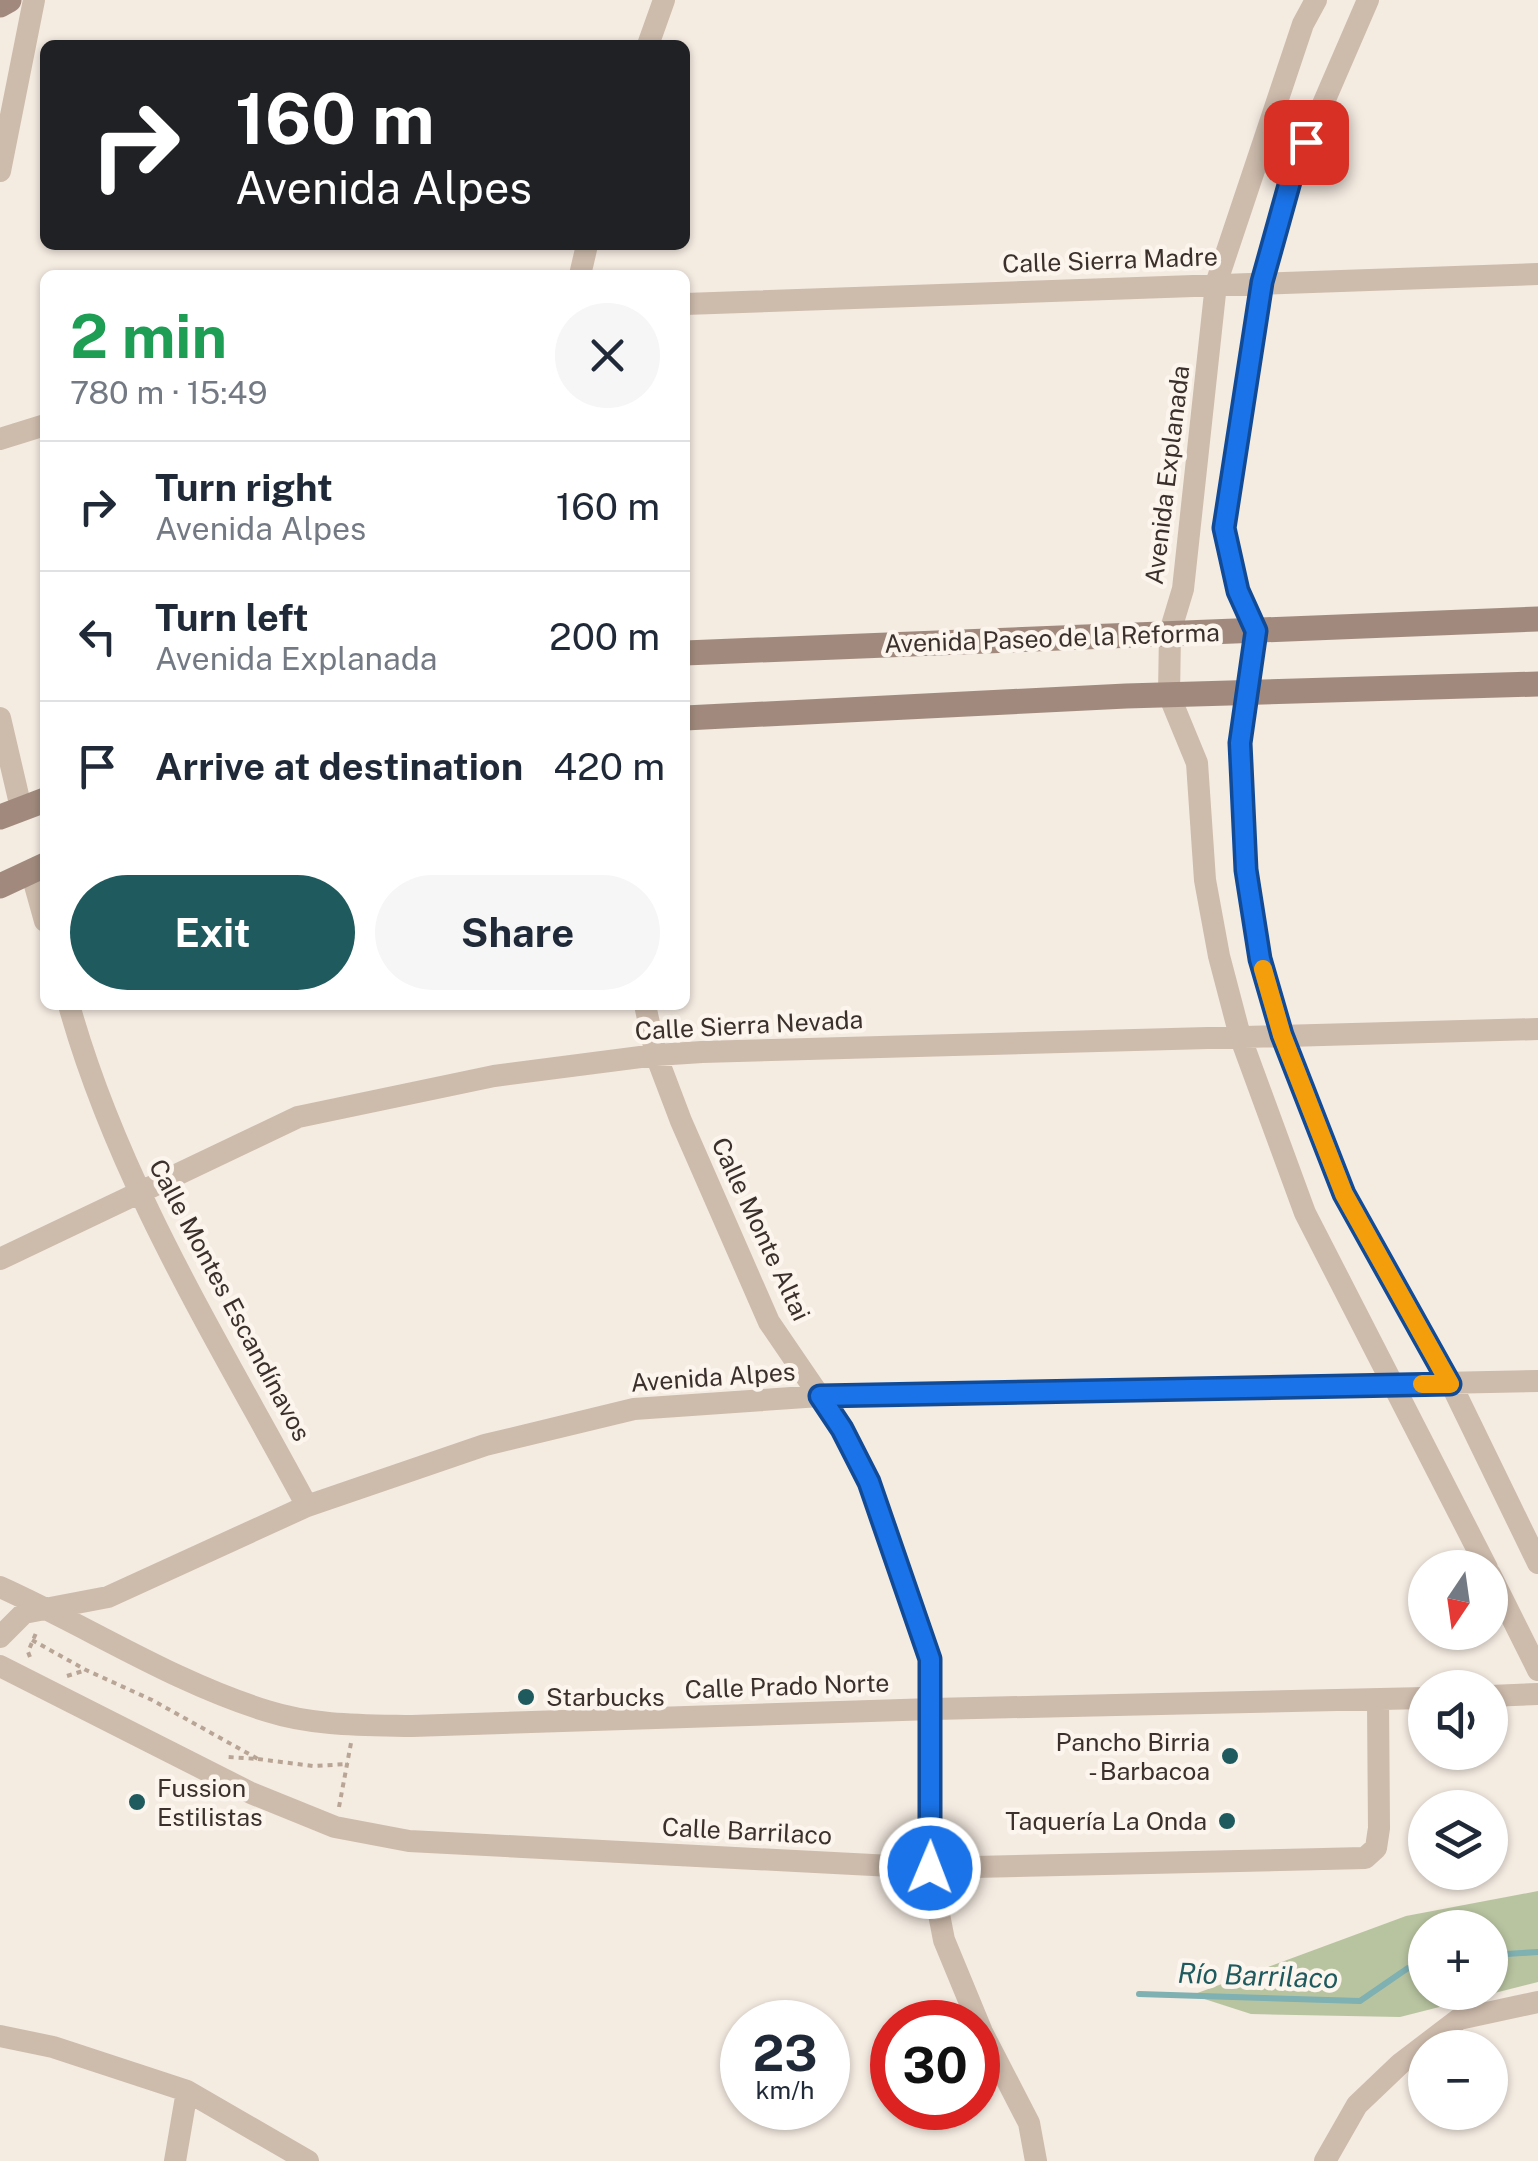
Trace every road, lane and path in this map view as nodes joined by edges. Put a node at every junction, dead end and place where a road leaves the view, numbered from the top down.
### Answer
1 (8, 0) edge
2 (34, 0) edge
3 (664, 0) edge
4 (1316, 0) edge
5 (1368, 0) edge
6 (0, 4) edge
7 (650, 40) edge
8 (0, 171) edge
9 (1538, 274) edge
10 (1262, 282) junction
11 (1216, 284) junction
12 (690, 304) edge
13 (40, 427) edge
14 (0, 439) edge
15 (1538, 619) edge
16 (1256, 631) junction
17 (1170, 632) junction
18 (690, 653) edge
19 (1538, 684) edge
20 (1248, 691) junction
21 (1169, 695) junction
22 (0, 718) edge
23 (690, 718) edge
24 (22, 808) edge
25 (38, 868) edge
26 (0, 886) edge
27 (69, 1010) edge
28 (646, 1010) edge
29 (1538, 1029) edge
30 (1282, 1035) junction
31 (1240, 1036) junction
32 (656, 1054) junction
33 (138, 1193) junction
34 (0, 1259) edge
35 (1538, 1382) edge
36 (1394, 1384) junction
37 (1450, 1384) junction
38 (820, 1396) junction
39 (307, 1506) junction
40 (1477, 1550) edge
41 (1538, 1563) edge
42 (0, 1587) edge
43 (48, 1609) junction
44 (1508, 1610) edge
45 (37, 1631) dead end
46 (0, 1637) edge
47 (32, 1640) junction
48 (33, 1664) dead end
49 (0, 1666) edge
50 (86, 1670) junction
51 (1538, 1670) edge
52 (56, 1694) junction
53 (1538, 1694) edge
54 (1508, 1695) edge
55 (1408, 1699) edge
56 (1378, 1700) junction
57 (933, 1709) junction
58 (354, 1725) junction
59 (183, 1758) junction
60 (258, 1759) junction
61 (348, 1764) junction
62 (335, 1827) junction
63 (930, 1868) junction
64 (1538, 2002) edge
65 (0, 2036) edge
66 (186, 2091) junction
67 (176, 2161) edge
68 (308, 2161) edge
69 (1036, 2161) edge
70 (1325, 2161) edge

1 - 6 main road
2 - 8 street
3 - 7 street
4 - 11 street, Avenida Explanada
5 - 10 street
9 - 10 street, Calle Sierra Madre
10 - 11 street, Calle Sierra Madre
10 - 16 street
11 - 12 street, Calle Sierra Madre
11 - 17 street, Avenida Explanada
13 - 14 street
15 - 16 main road, Avenida Paseo de la Reforma
16 - 17 main road, Avenida Paseo de la Reforma
16 - 20 street
17 - 18 main road, Avenida Paseo de la Reforma
17 - 21 street, Avenida Explanada
19 - 20 main road
20 - 21 main road
20 - 30 street
21 - 23 main road
21 - 31 street, Avenida Explanada
22 - 24 street
25 - 26 main road
27 - 33 street, Calle Montes Escandínavos
28 - 32 street, Calle Monte Altai
29 - 30 street, Calle Sierra Nevada
30 - 31 street, Calle Sierra Nevada
30 - 37 street
31 - 32 street, Calle Sierra Nevada
31 - 36 street, Avenida Explanada
32 - 33 street, Calle Sierra Nevada
32 - 38 street, Calle Monte Altai
33 - 34 street, Calle Sierra Nevada
33 - 39 street, Calle Montes Escandínavos
35 - 37 street, Avenida Alpes
36 - 37 street, Avenida Alpes
36 - 38 street, Avenida Alpes
36 - 40 street, Avenida Explanada
37 - 41 street
38 - 39 street, Avenida Alpes
38 - 57 street, Calle Monte Altai
39 - 43 street, Avenida Alpes
42 - 43 street, Calle Prado Norte
43 - 46 street, Avenida Alpes
43 - 58 street, Calle Prado Norte
44 - 51 street
45 - 47 path
47 - 48 path
47 - 50 path
49 - 52 street, Calle Barrilaco
50 - 52 path
50 - 60 path
52 - 59 street, Calle Barrilaco
53 - 54 street
55 - 56 street, Calle Prado Norte
56 - 57 street, Calle Prado Norte
56 - 63 street, Calle Barrilaco
57 - 58 street, Calle Prado Norte
57 - 63 street, Calle Monte Altai
58 - 61 path
59 - 60 path
59 - 62 street, Calle Barrilaco
60 - 61 path
61 - 62 path
62 - 63 street, Calle Barrilaco
63 - 69 street, Calle Monte Altai
64 - 70 street
65 - 66 street
66 - 67 street
66 - 68 street

